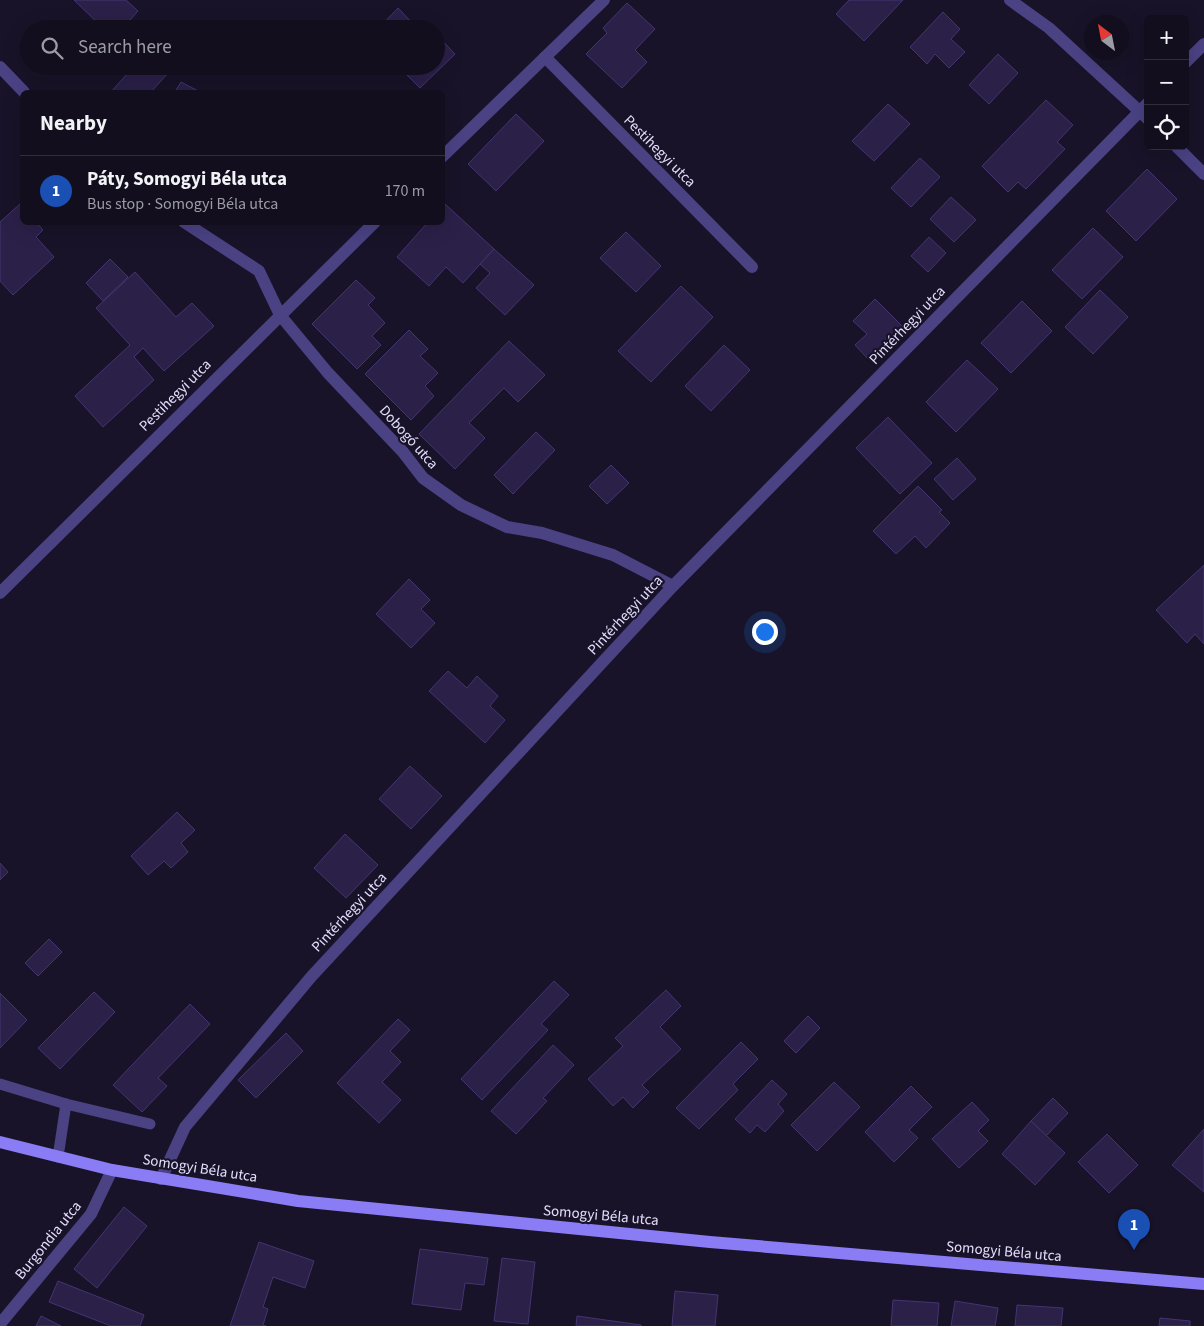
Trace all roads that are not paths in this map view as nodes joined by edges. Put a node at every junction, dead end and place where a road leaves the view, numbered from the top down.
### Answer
1 (604, 0) edge
2 (1010, 0) edge
3 (1204, 44) edge
4 (545, 57) junction
5 (1188, 60) edge
6 (0, 67) edge
7 (22, 90) edge
8 (1144, 110) edge
9 (1144, 112) edge
10 (1180, 150) edge
11 (445, 154) edge
12 (1204, 174) edge
13 (189, 225) edge
14 (372, 225) edge
15 (752, 267) dead end
16 (280, 315) junction
17 (673, 586) junction
18 (0, 593) edge
19 (0, 1084) edge
20 (66, 1104) junction
21 (150, 1124) dead end
22 (0, 1142) edge
23 (58, 1157) junction
24 (112, 1170) junction
25 (161, 1179) junction
26 (1204, 1284) edge
27 (0, 1324) edge

1 - 4 street
2 - 8 street
3 - 5 street
4 - 11 street
4 - 15 street, Pestihegyi utca
6 - 7 street
9 - 17 street, Pintérhegyi utca
10 - 12 street
13 - 16 street, Dobogó utca
14 - 16 street, Pestihegyi utca
16 - 17 street, Dobogó utca
16 - 18 street, Pestihegyi utca
17 - 25 street, Pintérhegyi utca
19 - 20 lane
20 - 21 lane
20 - 23 lane
22 - 23 main road, Somogyi Béla utca
23 - 24 main road, Somogyi Béla utca
24 - 25 main road, Somogyi Béla utca
24 - 27 street, Burgondia utca
25 - 26 main road, Somogyi Béla utca

